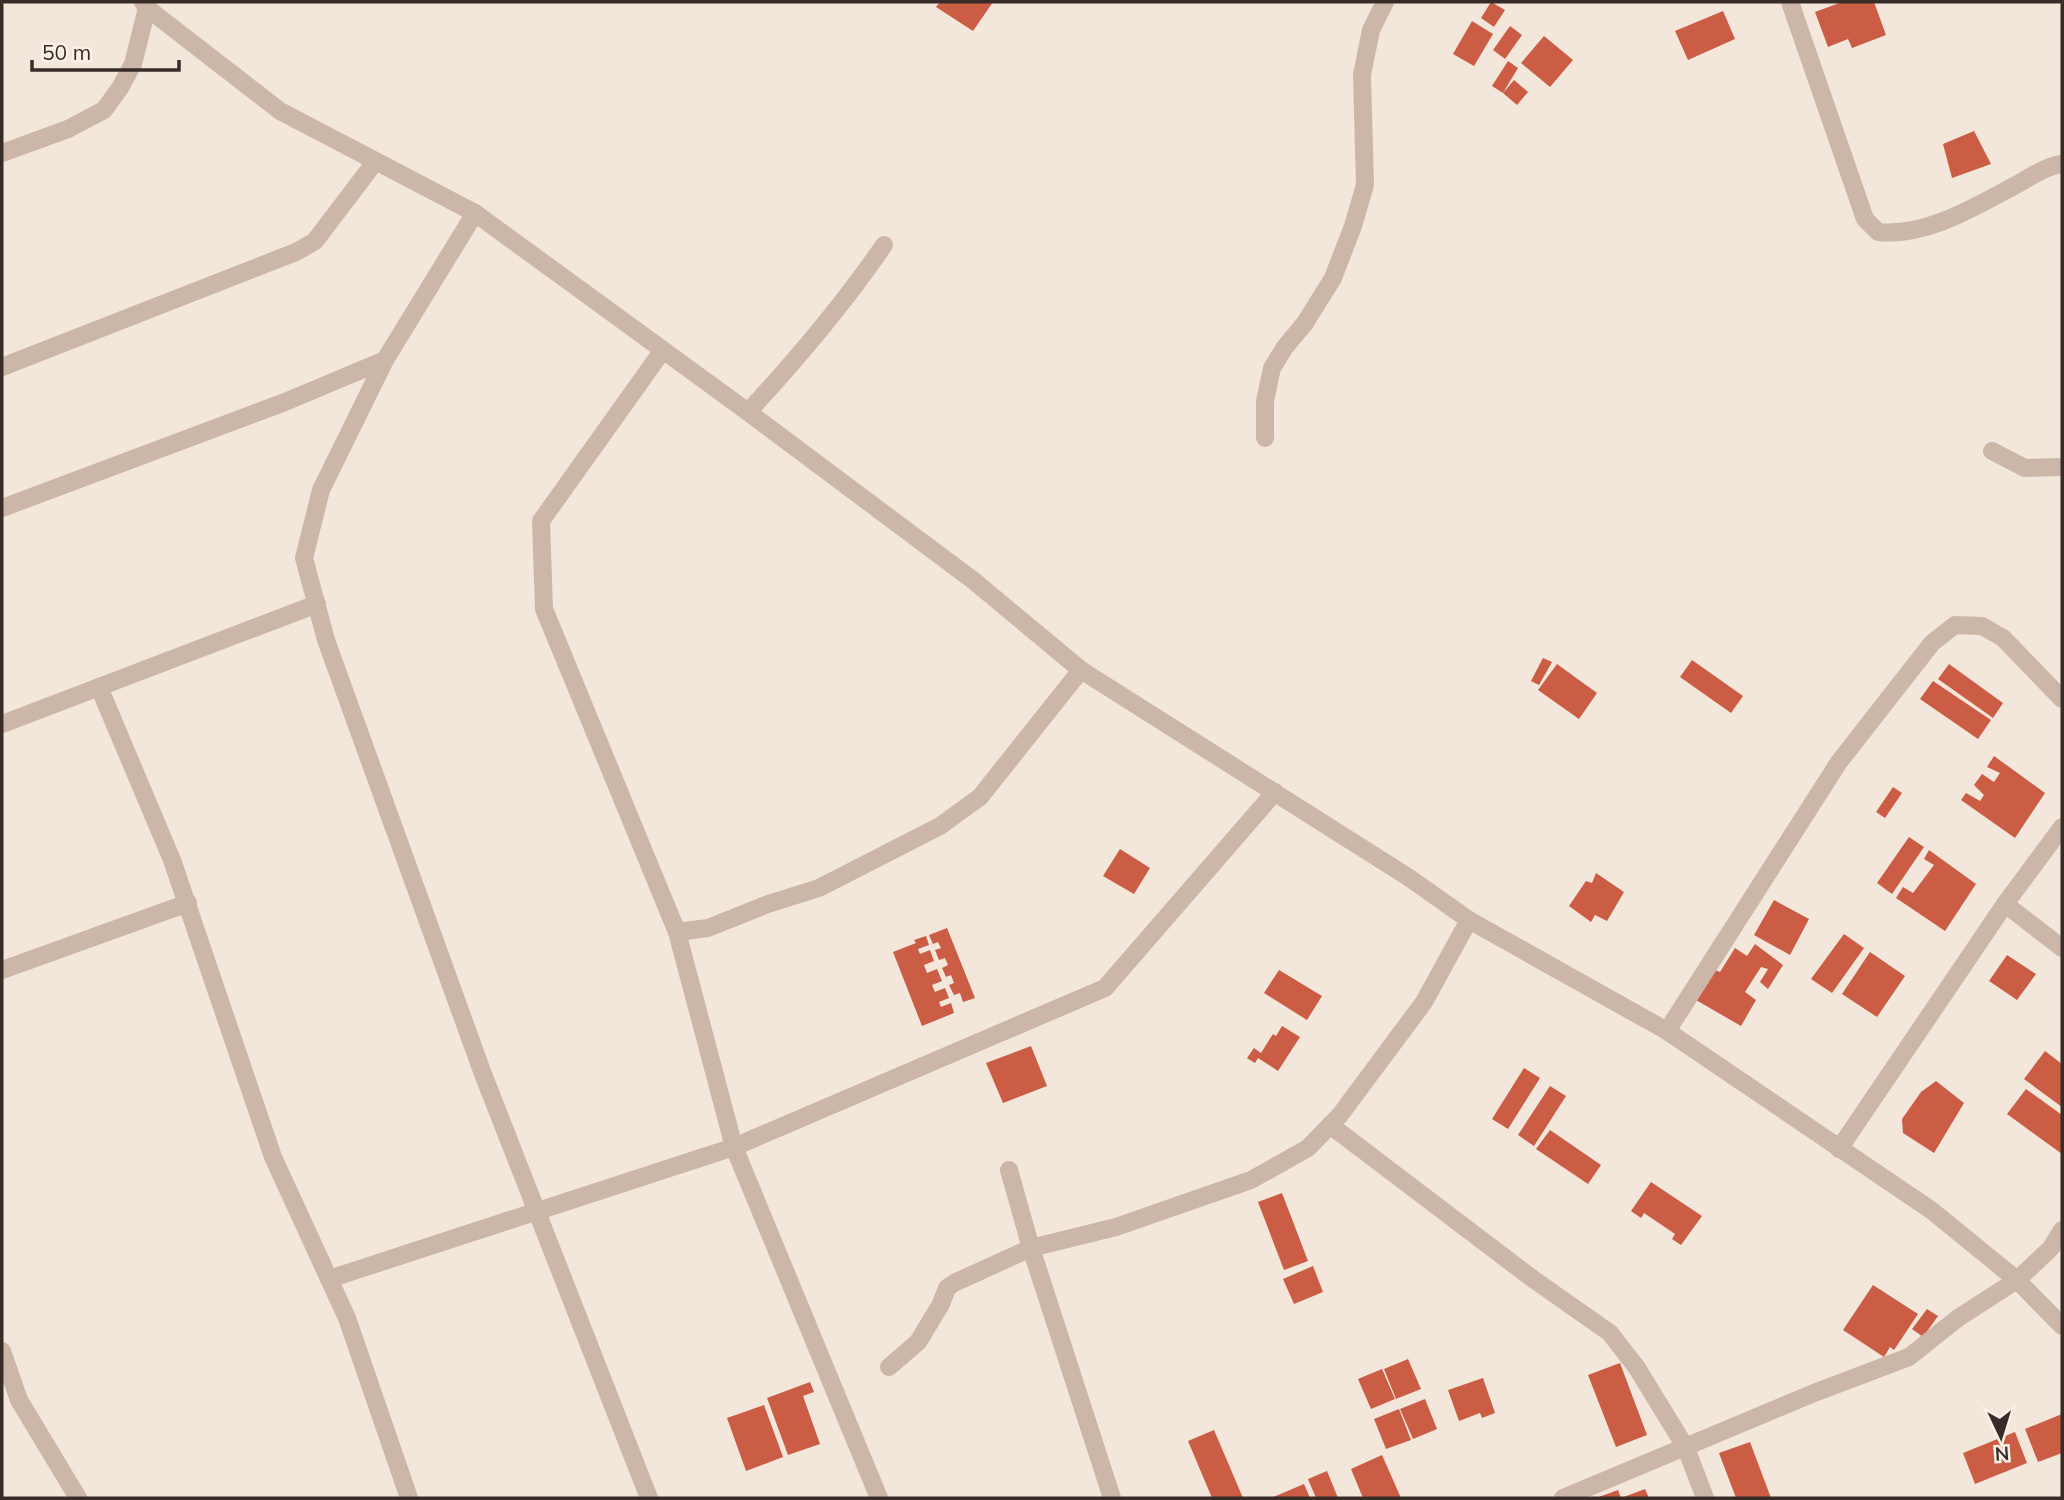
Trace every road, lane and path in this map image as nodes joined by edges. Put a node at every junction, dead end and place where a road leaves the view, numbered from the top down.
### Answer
1 (1385, 2) edge
2 (1790, 2) edge
3 (144, 5) edge
4 (2, 132) edge
5 (5, 151) edge
6 (375, 162) junction
7 (2062, 164) edge
8 (475, 213) junction
9 (884, 245) dead end
10 (663, 350) junction
11 (385, 360) junction
12 (2, 367) edge
13 (748, 412) junction
14 (1265, 438) dead end
15 (1992, 451) dead end
16 (2062, 467) edge
17 (2, 508) edge
18 (317, 604) junction
19 (1082, 670) junction
20 (99, 687) junction
21 (2062, 699) edge
22 (2, 724) edge
23 (1275, 792) junction
24 (2062, 827) edge
25 (188, 903) junction
26 (2004, 904) junction
27 (1469, 920) junction
28 (677, 932) junction
29 (2062, 948) edge
30 (2, 970) edge
31 (1667, 1031) junction
32 (1330, 1125) junction
33 (733, 1147) junction
34 (1839, 1149) junction
35 (1009, 1170) dead end
36 (536, 1211) junction
37 (2062, 1230) edge
38 (1031, 1248) junction
39 (329, 1279) junction
40 (2017, 1280) junction
41 (2062, 1326) edge
42 (2, 1351) edge
43 (889, 1367) dead end
44 (19, 1400) junction
45 (2, 1407) edge
46 (1686, 1448) junction
47 (78, 1498) edge
48 (409, 1498) edge
49 (649, 1498) edge
50 (879, 1498) edge
51 (1112, 1498) edge
52 (1563, 1498) edge
53 (1705, 1498) edge

1 - 14 street
2 - 7 street
3 - 5 street
3 - 6 street
4 - 5 street
6 - 8 street
6 - 12 street
8 - 10 street
8 - 11 street
9 - 13 street
10 - 13 street
10 - 28 street
11 - 17 street
11 - 18 street
13 - 19 street
15 - 16 street
18 - 20 street
18 - 36 street
19 - 23 street
19 - 28 street
20 - 22 street
20 - 25 street
21 - 31 street
23 - 27 street
23 - 33 street
24 - 26 street
25 - 30 street
25 - 39 street
26 - 29 street
26 - 34 street
27 - 31 street
27 - 32 street
28 - 33 street
31 - 34 street
32 - 38 street
32 - 46 street
33 - 36 street
33 - 50 street
34 - 40 street
35 - 38 street
36 - 39 street
36 - 49 street
37 - 40 street
38 - 43 street
38 - 51 street
39 - 48 street
40 - 41 street
40 - 46 street
42 - 44 street
44 - 45 street
44 - 47 street
46 - 52 street
46 - 53 street

